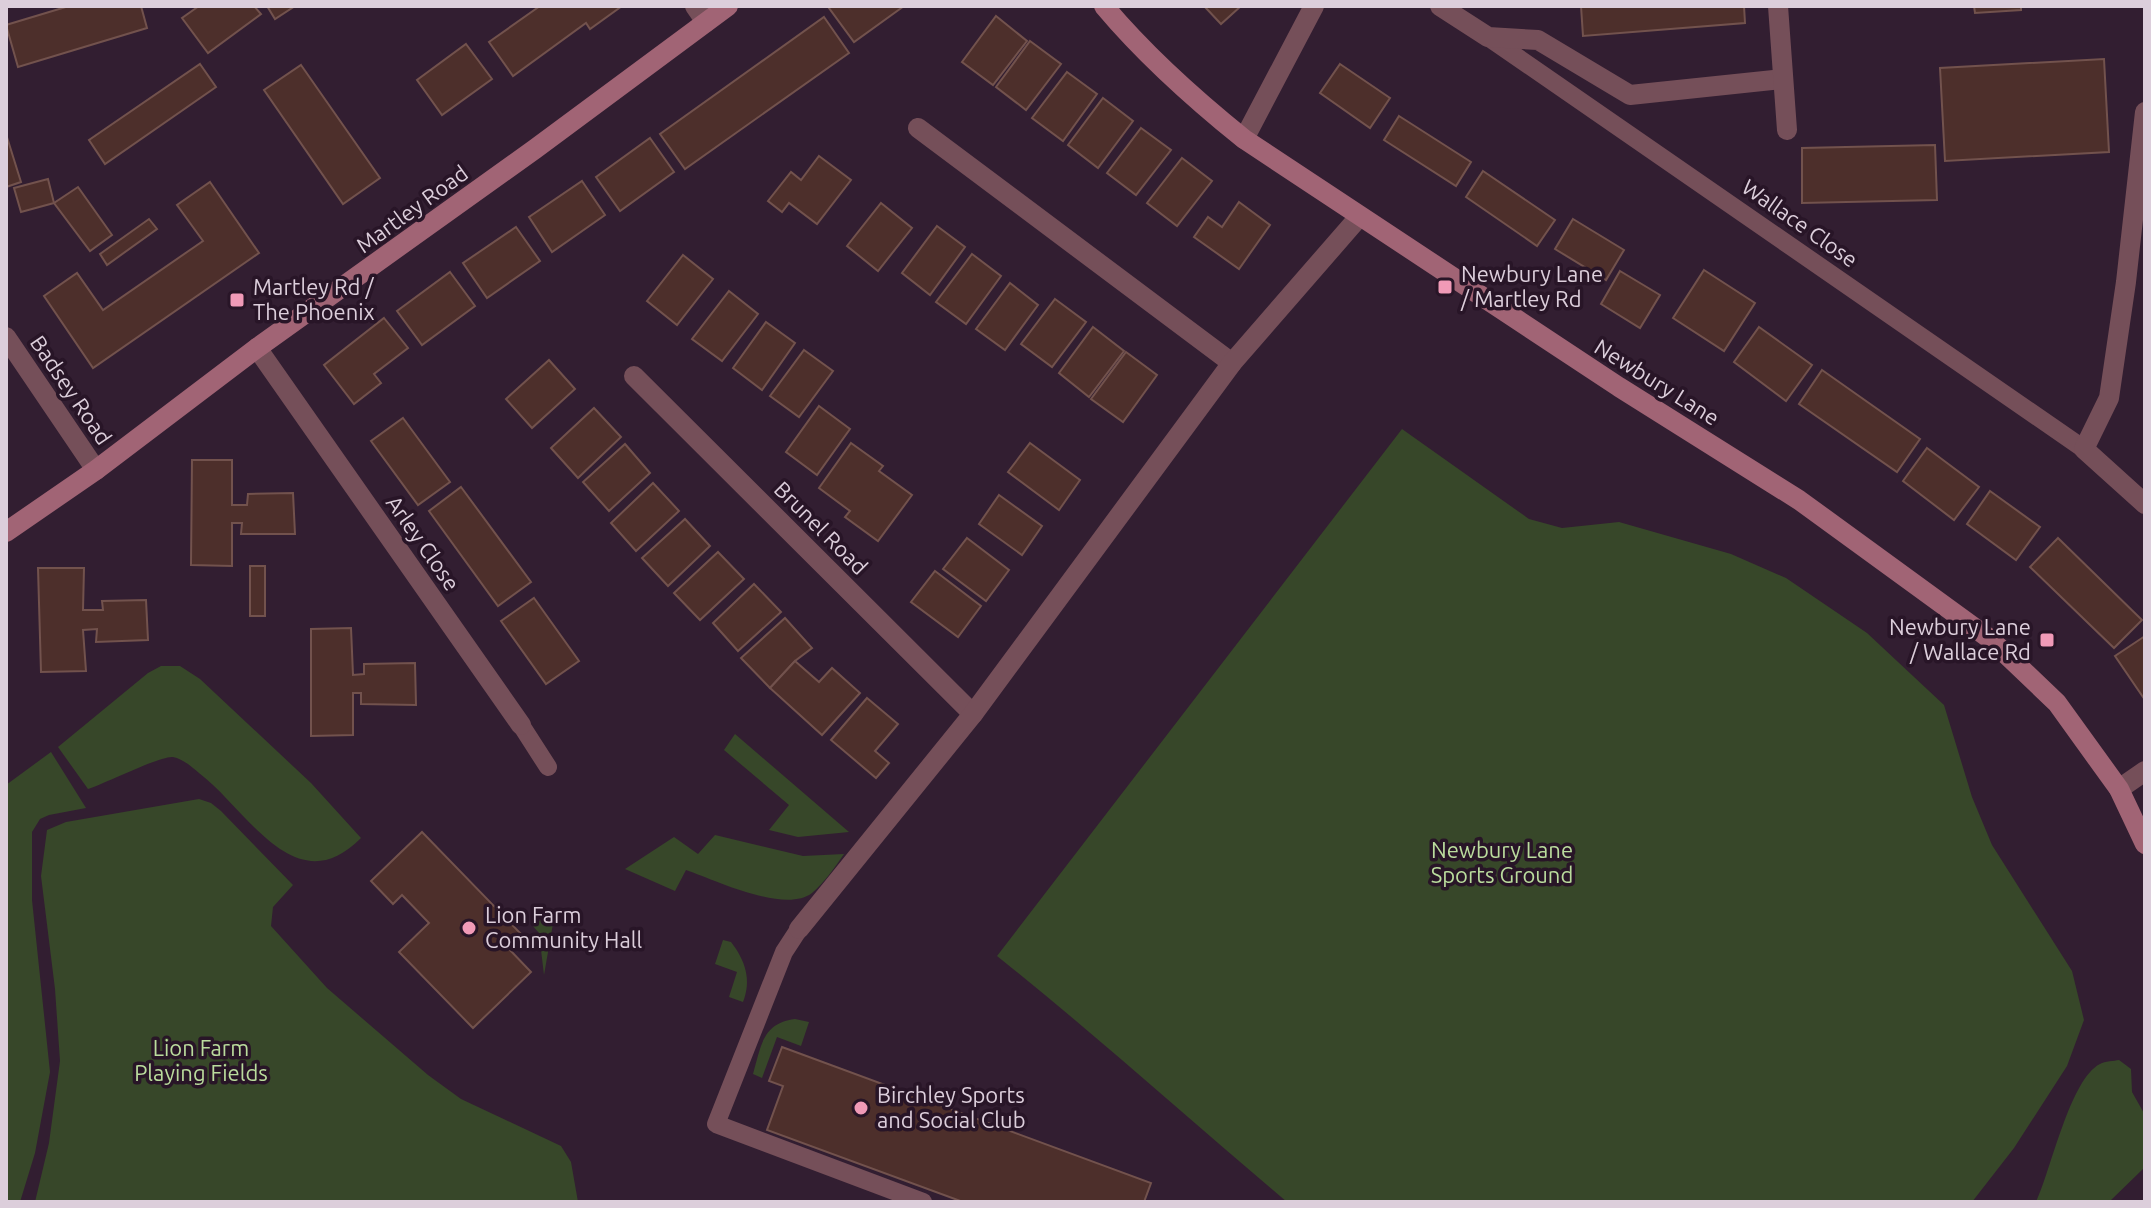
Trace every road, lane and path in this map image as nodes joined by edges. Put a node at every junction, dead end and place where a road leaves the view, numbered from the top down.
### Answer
1 (728, 6) edge
2 (1104, 6) edge
3 (1314, 6) edge
4 (1440, 6) edge
5 (1778, 6) edge
6 (700, 14) edge
7 (1488, 37) junction
8 (1783, 79) junction
9 (2145, 112) edge
10 (918, 128) dead end
11 (1787, 130) dead end
12 (1244, 139) junction
13 (1359, 217) junction
14 (6, 337) edge
15 (257, 348) junction
16 (1232, 363) junction
17 (634, 376) dead end
18 (2084, 449) junction
19 (96, 470) junction
20 (2145, 504) edge
21 (6, 532) edge
22 (973, 714) junction
23 (521, 725) joint
24 (548, 767) dead end
25 (2145, 771) edge
26 (2119, 789) junction
27 (2144, 844) edge
28 (799, 929) joint
29 (923, 1202) edge

1 - 6 street, Martley Road
2 - 12 street, Newbury Lane
3 - 12 street
4 - 7 street, Wallace Close
5 - 8 street
6 - 15 street, Martley Road
7 - 8 street, Wallace Close
7 - 18 lane, Wallace Close
8 - 11 street
9 - 18 street
10 - 16 street
12 - 13 street, Newbury Lane
13 - 16 street
13 - 26 street, Newbury Lane
14 - 19 street, Badsey Road
15 - 19 street, Martley Road
15 - 23 street, Arley Close
16 - 22 street
17 - 22 street, Brunel Road
18 - 20 street, Wallace Close
19 - 21 street, Martley Road
22 - 28 street
23 - 24 lane, Arley Close
25 - 26 street
26 - 27 street, Newbury Lane
28 - 29 lane

